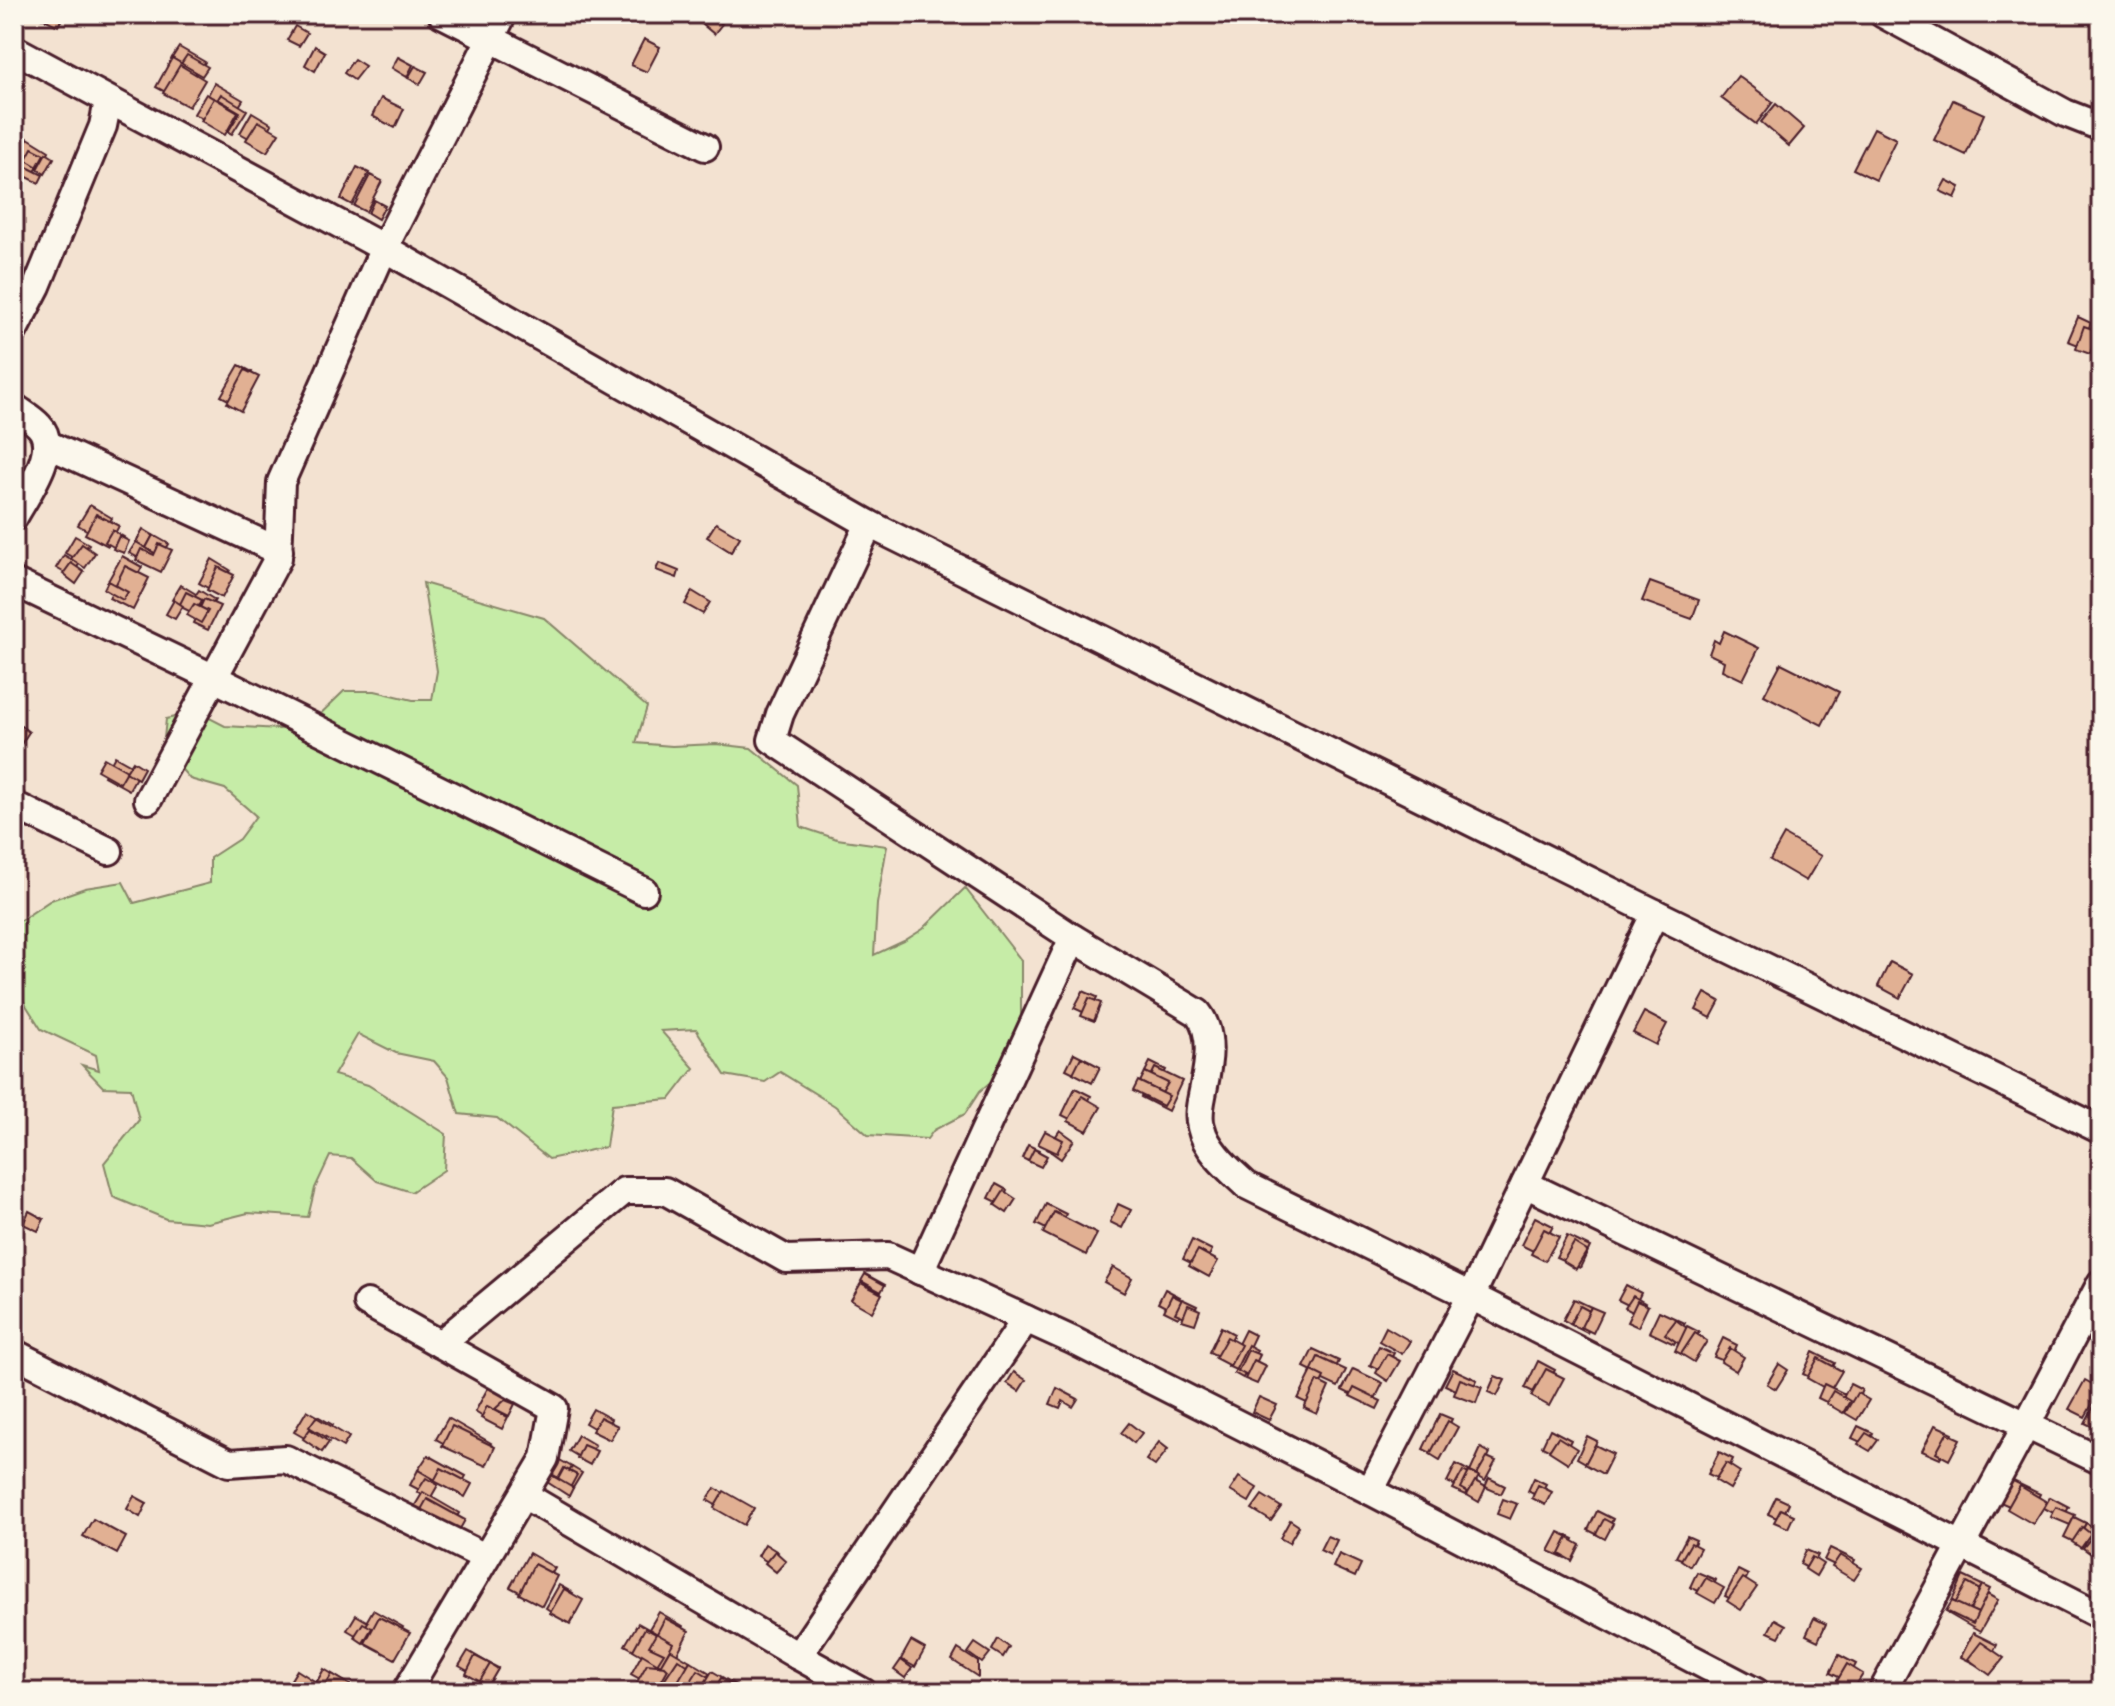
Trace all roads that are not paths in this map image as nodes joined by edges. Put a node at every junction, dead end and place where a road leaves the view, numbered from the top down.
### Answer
1 (442, 14) edge
2 (503, 14) edge
3 (1883, 14) edge
4 (489, 39) junction
5 (14, 49) edge
6 (108, 101) junction
7 (2101, 127) edge
8 (705, 147) dead end
9 (384, 248) junction
10 (14, 330) edge
11 (14, 407) edge
12 (47, 444) junction
13 (14, 517) edge
14 (869, 524) junction
15 (279, 551) junction
16 (14, 582) edge
17 (214, 678) junction
18 (148, 800) dead end
19 (14, 805) edge
20 (109, 851) dead end
21 (644, 891) dead end
22 (1655, 913) junction
23 (1073, 938) junction
24 (2101, 1130) edge
25 (1525, 1184) junction
26 (920, 1271) junction
27 (2101, 1283) edge
28 (1471, 1296) junction
29 (367, 1303) dead end
30 (1026, 1319) junction
31 (440, 1344) junction
32 (14, 1353) edge
33 (2027, 1424) junction
34 (2101, 1461) edge
35 (1370, 1491) junction
36 (524, 1495) junction
37 (1962, 1545) junction
38 (485, 1557) junction
39 (2101, 1616) edge
40 (798, 1656) junction
41 (406, 1692) edge
42 (863, 1692) edge
43 (1756, 1692) edge
44 (1882, 1692) edge

1 - 4 street
2 - 4 street
3 - 7 street
4 - 8 street
4 - 9 street
5 - 6 street
6 - 9 street
6 - 10 street
9 - 14 street
9 - 15 street
11 - 12 street
12 - 13 street
12 - 15 street
14 - 22 street
14 - 23 street
15 - 17 street
16 - 17 street
17 - 18 street
17 - 21 street
19 - 20 street
22 - 24 street
22 - 25 street
23 - 26 street
23 - 28 street
25 - 28 street
25 - 33 street
26 - 30 street
26 - 31 street
27 - 33 street
28 - 35 street
28 - 37 street
29 - 31 street
30 - 35 street
30 - 40 street
31 - 36 street
32 - 38 street
33 - 34 street
33 - 37 street
35 - 43 street
36 - 38 street
36 - 40 street
37 - 39 street
37 - 44 street
38 - 41 street
40 - 42 street

